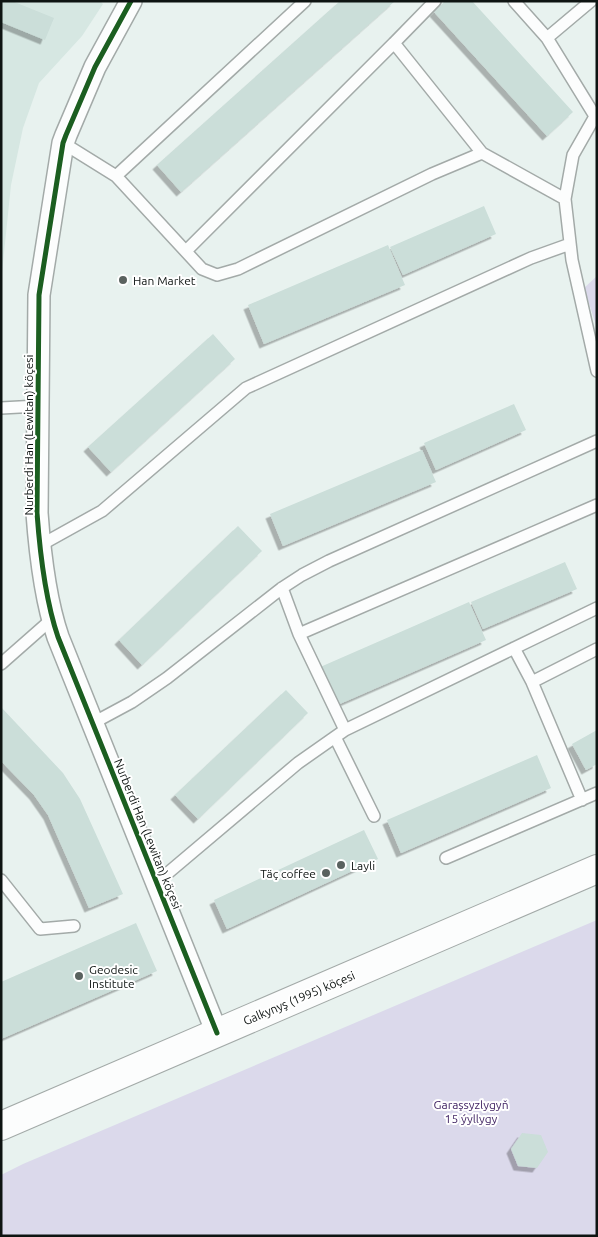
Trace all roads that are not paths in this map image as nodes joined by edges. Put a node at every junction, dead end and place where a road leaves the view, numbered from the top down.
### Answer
1 (131, 1) edge
2 (305, 1) edge
3 (435, 1) edge
4 (514, 1) edge
5 (591, 1) edge
6 (576, 6) edge
7 (547, 38) junction
8 (394, 43) junction
9 (596, 115) edge
10 (63, 143) junction
11 (482, 152) junction
12 (116, 176) junction
13 (565, 199) junction
14 (570, 244) junction
15 (186, 251) junction
16 (597, 371) edge
17 (38, 406) junction
18 (1, 408) edge
19 (597, 440) edge
20 (597, 505) edge
21 (39, 546) junction
22 (282, 588) junction
23 (597, 608) edge
24 (52, 619) junction
25 (299, 634) junction
26 (514, 648) junction
27 (597, 649) edge
28 (1, 664) edge
29 (532, 682) junction
30 (93, 723) junction
31 (340, 733) junction
32 (597, 793) edge
33 (582, 800) junction
34 (374, 816) dead end
35 (446, 858) dead end
36 (597, 869) edge
37 (1, 880) edge
38 (156, 883) junction
39 (597, 884) edge
40 (74, 926) dead end
41 (217, 1033) junction
42 (1, 1126) edge
43 (1, 1141) edge

1 - 10 street, Nurberdi Han (Lewitan) köçesi
2 - 12 lane
3 - 8 lane
4 - 7 lane
5 - 6 lane
6 - 7 lane
7 - 9 lane
8 - 11 lane
8 - 15 lane
9 - 13 lane
10 - 12 lane
10 - 17 street, Nurberdi Han (Lewitan) köçesi
11 - 13 lane
11 - 15 lane
12 - 15 lane
13 - 14 lane
14 - 16 lane
14 - 21 lane
17 - 18 lane
17 - 21 street, Nurberdi Han (Lewitan) köçesi
19 - 22 lane
20 - 25 lane
21 - 24 street, Nurberdi Han (Lewitan) köçesi
22 - 25 lane
22 - 30 lane
23 - 26 lane
24 - 28 lane
24 - 30 street, Nurberdi Han (Lewitan) köçesi
25 - 31 lane
26 - 29 lane
26 - 31 lane
27 - 29 lane
29 - 33 lane
30 - 38 street, Nurberdi Han (Lewitan) köçesi
31 - 34 lane
31 - 38 lane
32 - 33 lane
33 - 35 lane
36 - 41 main road, Galkynyş (1995) köçesi
37 - 40 lane
38 - 41 street, Nurberdi Han (Lewitan) köçesi
39 - 43 main road, Galkynyş (1995) köçesi
41 - 42 main road, Galkynyş (1995) köçesi

